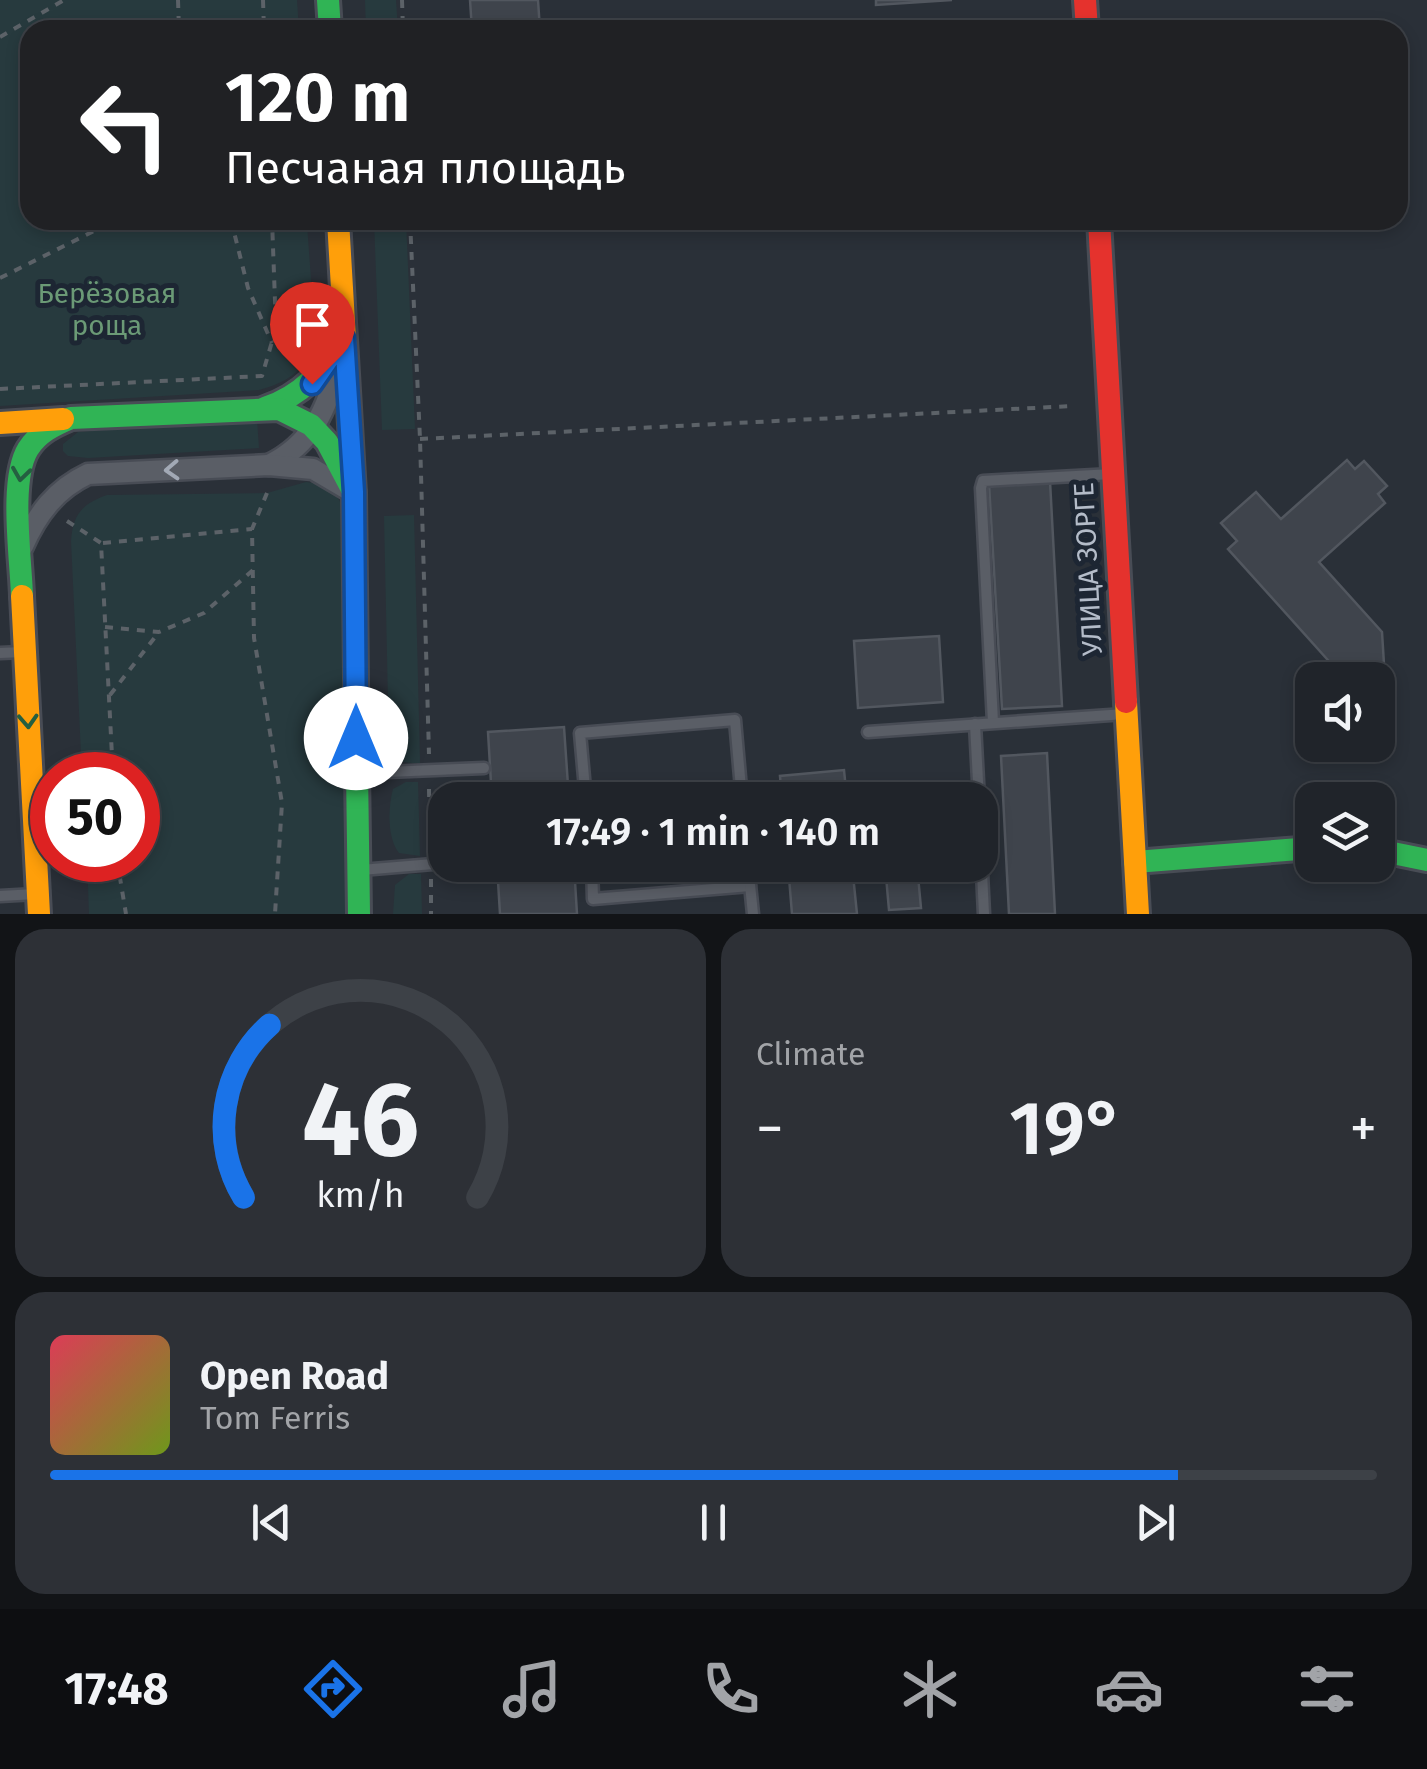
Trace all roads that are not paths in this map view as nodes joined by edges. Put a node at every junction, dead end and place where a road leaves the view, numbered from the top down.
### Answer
1 (339, 230) edge
2 (1100, 230) edge
3 (344, 338) junction
4 (265, 408) junction
5 (71, 418) junction
6 (0, 422) edge
7 (314, 428) junction
8 (269, 465) junction
9 (1113, 474) junction
10 (354, 492) junction
11 (0, 517) edge
12 (20, 554) junction
13 (24, 652) junction
14 (0, 653) edge
15 (1126, 714) junction
16 (994, 722) junction
17 (975, 724) junction
18 (868, 732) dead end
19 (484, 768) dead end
20 (356, 774) junction
21 (584, 782) edge
22 (740, 782) edge
23 (977, 782) edge
24 (1295, 849) edge
25 (1395, 853) edge
26 (1427, 860) edge
27 (1135, 862) junction
28 (428, 864) edge
29 (359, 870) junction
30 (593, 882) edge
31 (750, 882) edge
32 (982, 882) edge
33 (750, 886) junction
34 (0, 896) edge
35 (38, 904) edge
36 (360, 914) edge
37 (753, 914) edge
38 (984, 914) edge
39 (1138, 914) edge

1 - 3 main road
2 - 9 main road, УЛИЦА ЗОРГЕ
3 - 4 main road
3 - 7 street
3 - 10 main road
4 - 5 main road
4 - 7 main road
5 - 6 main road
5 -> 12 main road
7 - 8 street
7 - 10 main road
8 - 10 street
8 -> 12 street
9 - 15 main road, УЛИЦА ЗОРГЕ
9 - 16 lane
10 - 20 main road
11 - 12 main road
12 - 13 main road
13 - 14 lane
13 -> 35 main road
15 - 16 lane
15 - 27 main road, УЛИЦА ЗОРГЕ
16 - 17 lane
17 - 18 lane
17 - 23 lane
19 - 20 lane
20 - 29 main road
21 - 22 lane
24 - 27 main road
25 - 26 main road
27 - 39 main road, УЛИЦА ЗОРГЕ
28 - 29 lane
29 - 36 main road
30 - 33 lane
31 - 33 lane
32 - 38 lane
33 - 37 lane
34 - 35 lane

